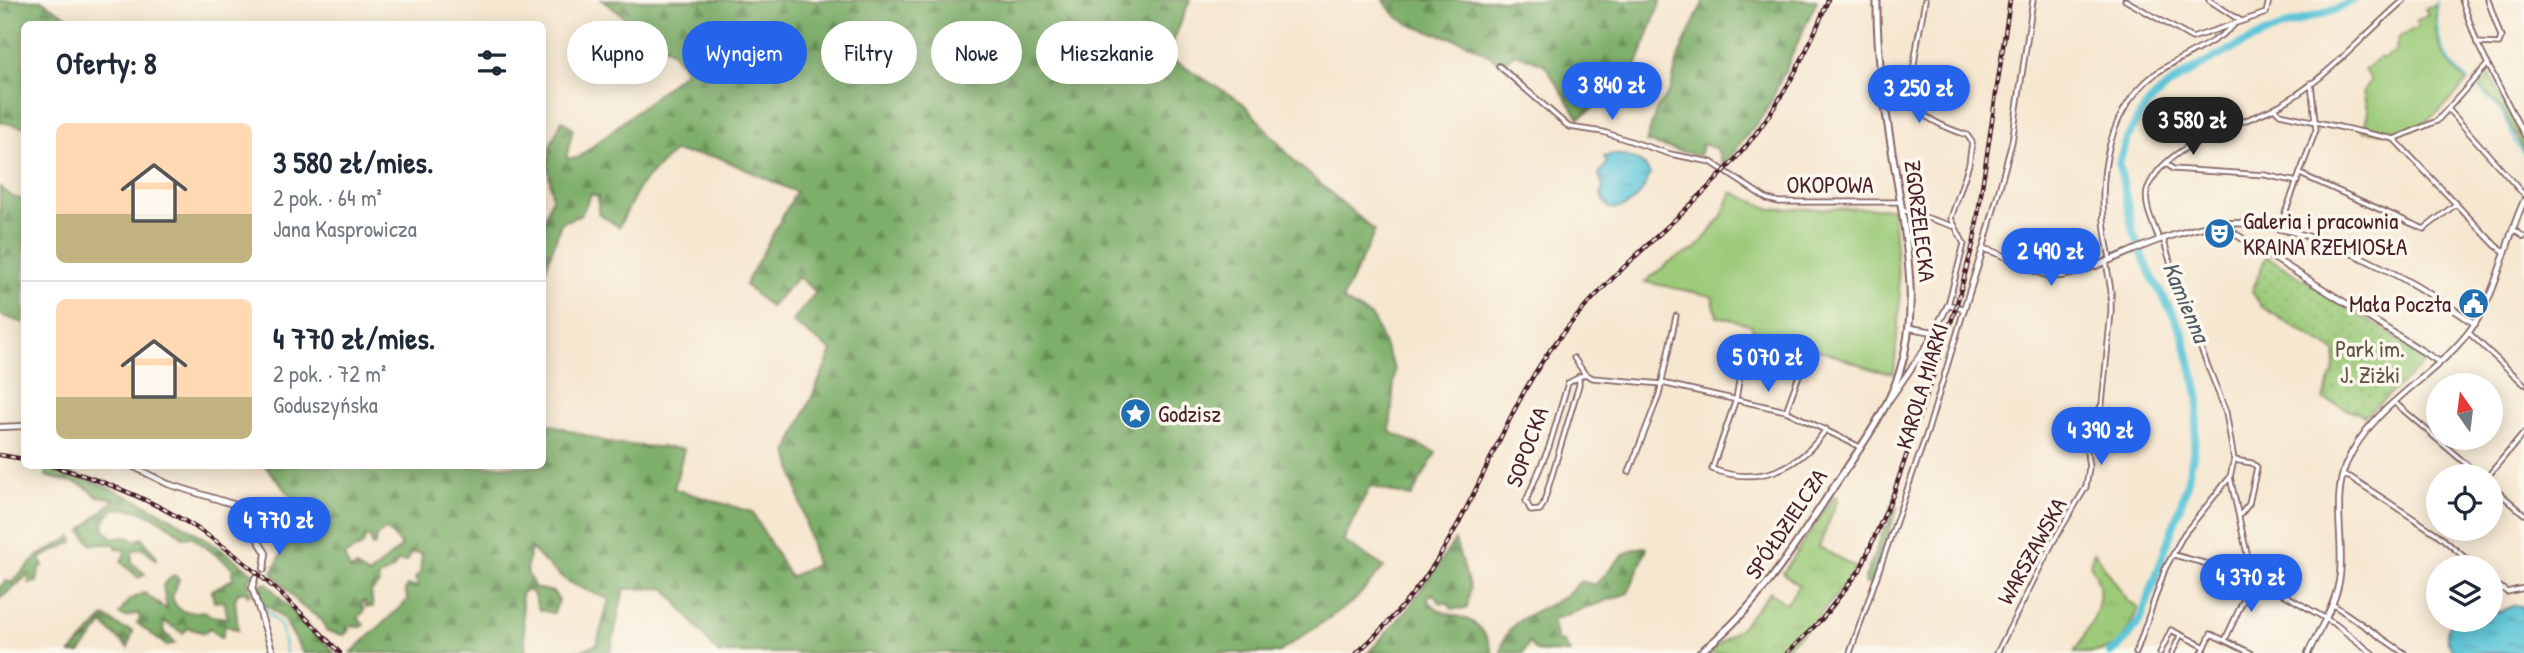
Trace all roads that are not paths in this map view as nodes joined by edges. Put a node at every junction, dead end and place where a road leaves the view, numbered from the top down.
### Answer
1 (1877, 0) edge
2 (1925, 0) edge
3 (2033, 0) edge
4 (2125, 0) edge
5 (2209, 0) edge
6 (2269, 0) edge
7 (2404, 0) edge
8 (2462, 0) edge
9 (2488, 0) edge
10 (2241, 21) junction
11 (2233, 26) junction
12 (2477, 43) junction
13 (2488, 64) junction
14 (1499, 66) dead end
15 (2311, 83) junction
16 (2274, 108) junction
17 (2449, 110) junction
18 (2316, 122) junction
19 (2524, 135) edge
20 (2394, 139) junction
21 (2167, 164) junction
22 (2300, 174) junction
23 (2297, 182) junction
24 (2524, 195) edge
25 (2524, 201) edge
26 (1900, 202) junction
27 (2456, 204) junction
28 (1901, 210) junction
29 (2220, 224) junction
30 (1953, 226) junction
31 (2279, 229) junction
32 (2513, 229) junction
33 (2524, 237) edge
34 (2159, 239) junction
35 (1983, 249) junction
36 (2505, 252) junction
37 (2108, 259) junction
38 (1948, 305) junction
39 (1964, 309) junction
40 (1676, 316) dead end
41 (2475, 324) junction
42 (1910, 328) junction
43 (1934, 331) junction
44 (2469, 332) junction
45 (1745, 346) dead end
46 (1574, 358) dead end
47 (2438, 362) junction
48 (1802, 367) dead end
49 (1585, 374) junction
50 (1579, 376) junction
51 (1662, 384) junction
52 (2524, 384) edge
53 (1736, 398) junction
54 (2393, 401) junction
55 (1887, 402) junction
56 (1786, 411) junction
57 (21, 426) edge
58 (0, 427) edge
59 (1826, 429) junction
60 (2524, 433) edge
61 (1860, 447) junction
62 (2234, 460) junction
63 (2466, 464) edge
64 (2498, 464) edge
65 (138, 469) edge
66 (1629, 472) dead end
67 (2343, 476) junction
68 (2230, 477) junction
69 (2503, 496) edge
70 (2524, 514) edge
71 (2240, 515) junction
72 (2426, 527) edge
73 (2445, 541) edge
74 (2174, 555) junction
75 (2462, 555) edge
76 (264, 569) dead end
77 (2253, 576) junction
78 (255, 579) dead end
79 (2524, 588) edge
80 (2503, 589) edge
81 (2332, 604) junction
82 (2325, 619) junction
83 (2180, 635) junction
84 (2225, 640) junction
85 (2205, 647) junction
86 (273, 653) edge
87 (1699, 653) edge
88 (1850, 653) edge
89 (1997, 653) edge
90 (2136, 653) edge
91 (2160, 653) edge
92 (2172, 653) edge
93 (2202, 653) edge
94 (2251, 653) edge
95 (2308, 653) edge
96 (2372, 653) edge
97 (2404, 653) edge

1 - 26 main road, ZGORZELECKA
2 - 30 street
3 - 35 street, KAROLA MIARKI
4 - 11 street
5 - 10 street
6 - 10 street
7 - 15 street
8 - 12 street
9 - 12 street
10 - 11 street
11 - 37 street, WARSZAWSKA
12 - 13 street
13 - 17 street
13 - 19 street
14 - 26 street, OKOPOWA
15 - 16 street
15 - 18 street
16 - 18 street
16 - 21 street
17 - 20 street
17 - 24 street
18 - 20 street
18 - 22 street
20 - 27 street
21 - 23 street
21 - 34 street
22 - 23 street
22 - 27 street
23 - 31 street
25 - 32 street
26 - 28 main road, ZGORZELECKA
27 - 36 street
28 - 30 street, OKOPOWA
28 - 42 main road, ZGORZELECKA
29 - 31 street
29 - 34 street
29 - 47 street
30 - 38 street
31 - 41 street
32 - 33 street
32 - 36 street
34 - 37 street
34 - 62 street
35 - 37 street
35 - 39 street, KAROLA MIARKI
36 - 41 street
37 - 89 street, WARSZAWSKA
38 - 39 street
38 - 43 street
39 - 88 street, KAROLA MIARKI
40 - 51 street
41 - 44 street
42 - 43 street
42 - 55 main road, ZGORZELECKA
43 - 55 street
44 - 47 street
44 - 52 street
45 - 53 street
46 - 49 street
47 - 54 street
48 - 56 street
49 - 50 street
49 - 51 street
50 - 50 street, SOPOCKA
51 - 53 street
51 - 66 street
53 - 56 street
53 - 59 street
54 - 63 street
54 - 67 street
55 - 61 main road, SPÓŁDZIELCZA
56 - 59 street
57 - 58 street
59 - 61 street
60 - 64 street
61 - 87 main road, SPÓŁDZIELCZA
62 - 68 street
62 - 71 street
65 - 76 street
67 - 72 street
67 - 81 street
68 - 71 street
68 - 74 street
69 - 70 street
71 - 77 street
73 - 75 street
74 - 77 street
74 - 90 street
77 - 82 street
77 - 84 street
78 - 86 street
79 - 80 street
81 - 82 street
81 - 97 street
82 - 95 street
82 - 96 street
83 - 85 street
83 - 91 street
83 - 92 street
84 - 85 street
84 - 94 street
85 - 93 street

